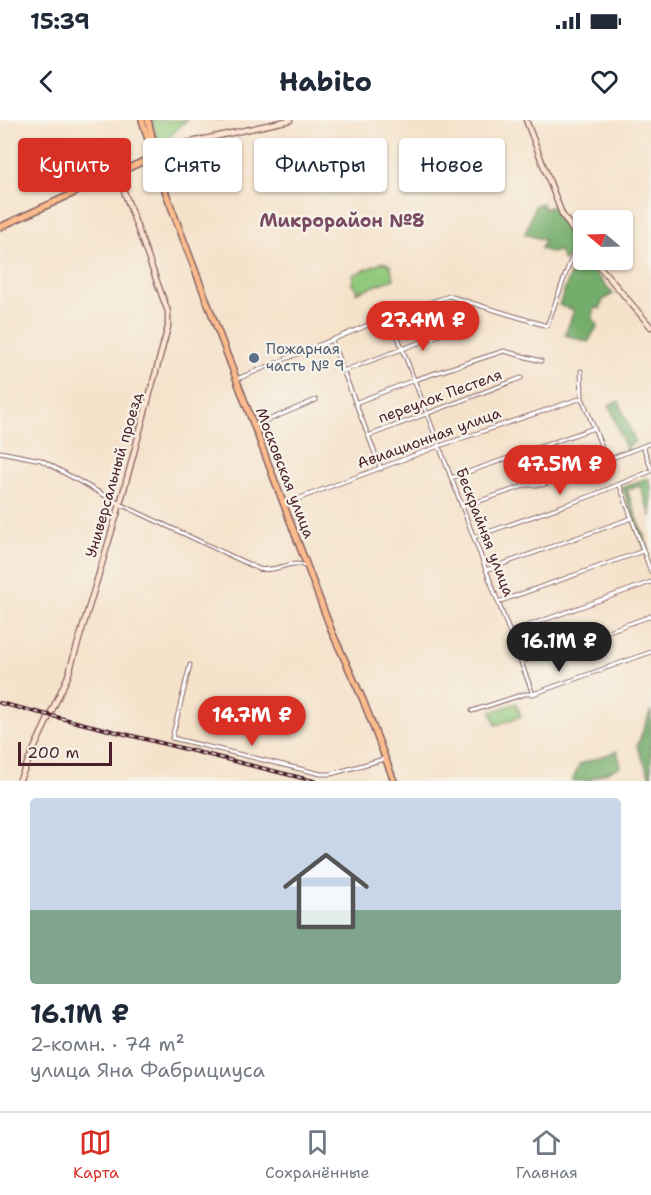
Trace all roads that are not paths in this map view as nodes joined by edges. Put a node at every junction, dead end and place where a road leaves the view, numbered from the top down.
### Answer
1 (142, 120) edge
2 (148, 120) edge
3 (217, 120) edge
4 (222, 120) edge
5 (290, 120) edge
6 (526, 120) edge
7 (148, 138) edge
8 (152, 138) edge
9 (209, 138) edge
10 (74, 192) edge
11 (124, 192) edge
12 (166, 192) edge
13 (0, 227) edge
14 (573, 231) edge
15 (573, 258) edge
16 (603, 270) edge
17 (471, 303) junction
18 (390, 316) junction
19 (651, 327) edge
20 (332, 339) junction
21 (402, 348) junction
22 (541, 361) dead end
23 (343, 371) junction
24 (581, 371) dead end
25 (521, 378) dead end
26 (237, 379) junction
27 (414, 380) junction
28 (582, 398) junction
29 (316, 400) dead end
30 (355, 403) junction
31 (427, 414) junction
32 (254, 426) junction
33 (594, 428) junction
34 (368, 436) junction
35 (651, 443) edge
36 (439, 446) junction
37 (643, 446) junction
38 (0, 452) edge
39 (607, 460) junction
40 (381, 469) junction
41 (651, 469) edge
42 (451, 478) junction
43 (620, 485) junction
44 (120, 504) junction
45 (284, 504) junction
46 (462, 507) junction
47 (632, 518) junction
48 (474, 537) junction
49 (643, 551) junction
50 (303, 554) junction
51 (294, 564) junction
52 (308, 568) junction
53 (486, 570) junction
54 (651, 572) edge
55 (651, 582) edge
56 (498, 602) junction
57 (651, 616) edge
58 (510, 632) junction
59 (651, 652) edge
60 (521, 662) junction
61 (190, 665) dead end
62 (533, 694) junction
63 (472, 711) dead end
64 (386, 759) junction
65 (19, 781) edge
66 (394, 781) edge

1 - 7 main road
2 - 8 main road
3 - 4 street
5 - 9 street
6 - 14 street
10 - 13 main road
11 - 44 street, Универсальный проезд
12 - 26 main road, Московская улица
15 - 17 street
16 - 19 street
17 - 18 street
17 - 21 street
18 - 20 street
18 - 21 street, Бескрайняя улица
20 - 23 street
20 - 26 street
21 - 23 street
21 - 27 street, Бескрайняя улица
22 - 27 street
23 - 30 street
24 - 28 street
25 - 31 street, переулок Пестеля
26 - 32 main road, Московская улица
27 - 30 street
27 - 31 street, Бескрайняя улица
28 - 33 street
28 - 36 street, Авиационная улица
29 - 32 street
30 - 34 street
31 - 34 street, переулок Пестеля
31 - 36 street, Бескрайняя улица
32 - 45 main road, Московская улица
33 - 39 street
33 - 42 street
34 - 40 street
35 - 37 street
36 - 40 street, Авиационная улица
36 - 42 street, Бескрайняя улица
37 - 39 street
37 - 41 street
38 - 44 street
39 - 46 street
40 - 45 street, Авиационная улица
41 - 43 street
42 - 46 street, Бескрайняя улица
43 - 47 street
43 - 48 street
44 - 51 street
44 - 65 street, Универсальный проезд
45 - 50 main road, Московская улица
46 - 48 street, Бескрайняя улица
47 - 49 street
47 - 53 street
48 - 53 street, Бескрайняя улица
49 - 54 street
49 - 56 street
50 - 51 street
50 - 52 main road, Московская улица
51 - 52 street
52 - 64 main road, Московская улица
53 - 56 street, Бескрайняя улица
55 - 58 street
56 - 58 street, Бескрайняя улица
57 - 60 street
58 - 60 street, Бескрайняя улица
59 - 62 street
60 - 62 street, Бескрайняя улица
61 - 64 street
62 - 63 street
64 - 66 main road, Московская улица

